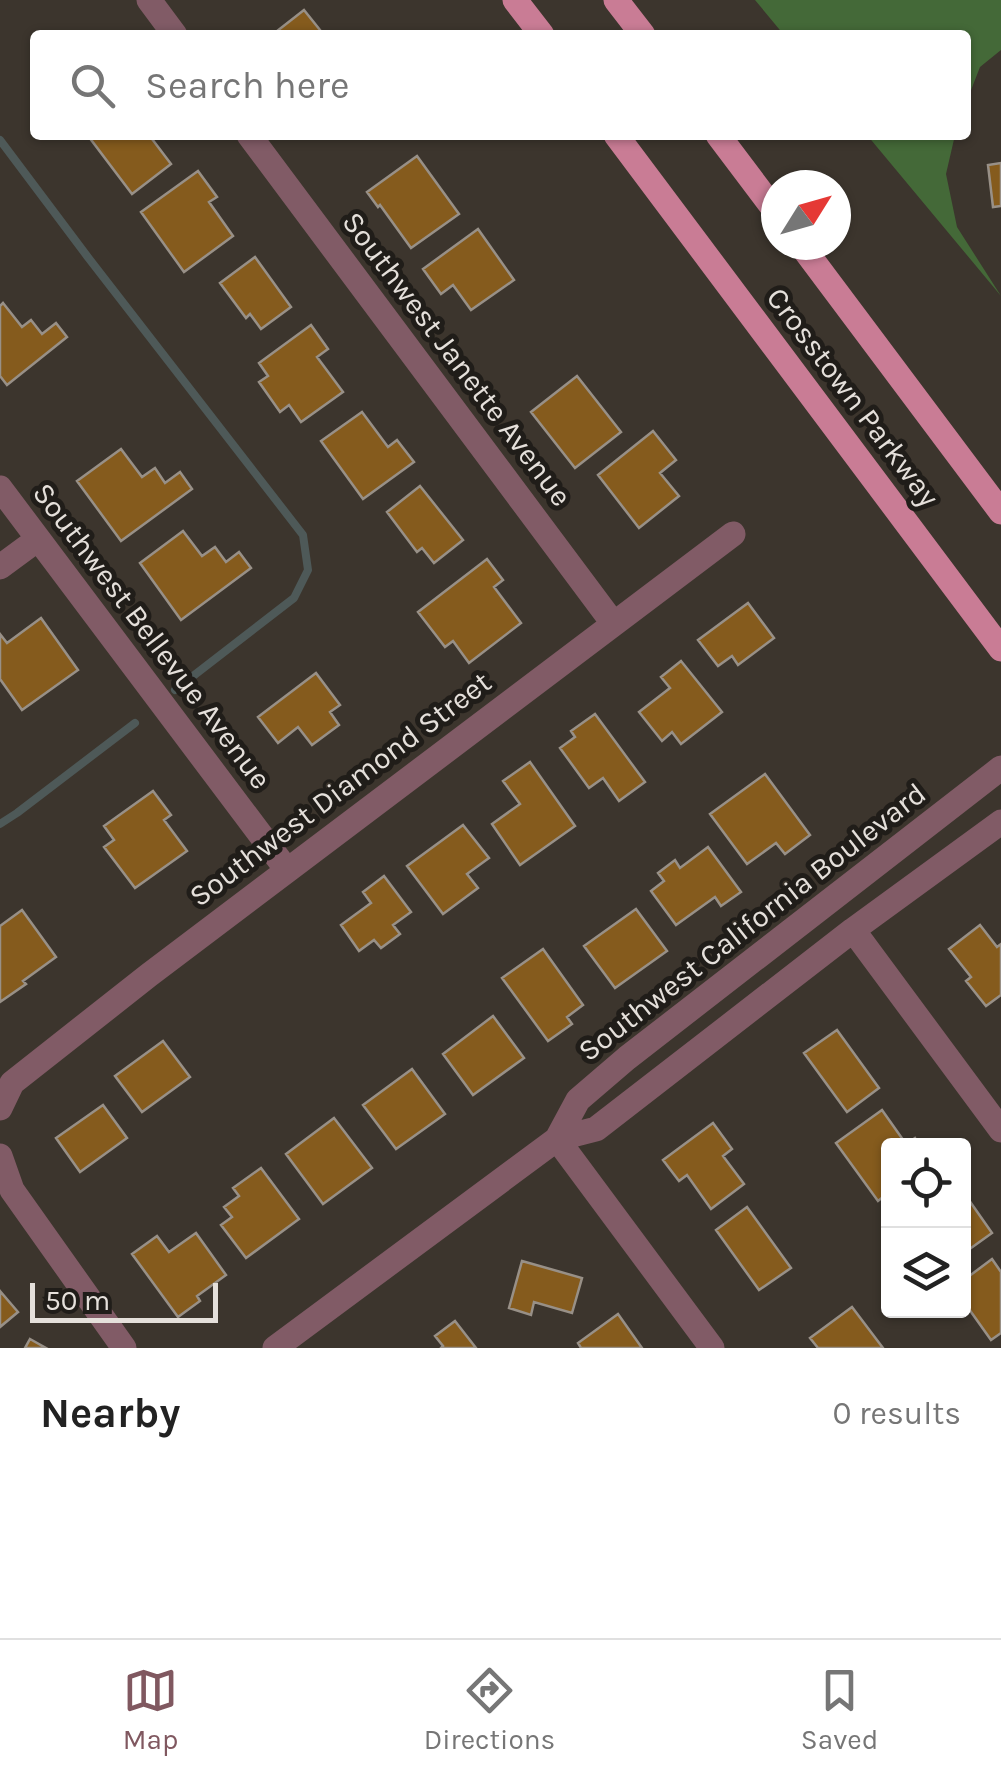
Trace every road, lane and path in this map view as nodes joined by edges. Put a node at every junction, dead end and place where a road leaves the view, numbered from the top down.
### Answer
1 (149, 0) edge
2 (516, 0) edge
3 (616, 0) edge
4 (171, 30) edge
5 (538, 30) edge
6 (639, 30) edge
7 (253, 140) edge
8 (620, 140) edge
9 (722, 140) edge
10 (761, 192) edge
11 (811, 260) edge
12 (0, 488) edge
13 (1001, 512) edge
14 (733, 534) dead end
15 (38, 539) junction
16 (0, 568) edge
17 (612, 623) junction
18 (1001, 649) edge
19 (1001, 768) edge
20 (1001, 822) edge
21 (287, 870) junction
22 (853, 930) junction
23 (0, 1108) edge
24 (1001, 1130) edge
25 (557, 1139) junction
26 (0, 1156) edge
27 (124, 1348) edge
28 (275, 1348) edge
29 (712, 1348) edge

1 - 4 street
2 - 5 main road
3 - 6 main road
7 - 17 street, Southwest Janette Avenue
8 - 18 main road, Crosstown Parkway
9 - 10 main road
11 - 13 main road, Crosstown Parkway
12 - 15 street, Southwest Bellevue Avenue
14 - 17 street, Southwest Diamond Street
15 - 16 street
15 - 21 street, Southwest Bellevue Avenue
17 - 21 street, Southwest Diamond Street
19 - 25 street, Southwest California Boulevard
20 - 22 street, Southwest California Boulevard
21 - 23 street, Southwest Diamond Street
22 - 24 street
22 - 25 street, Southwest California Boulevard
25 - 28 street, Southwest California Boulevard
25 - 29 street
26 - 27 street

